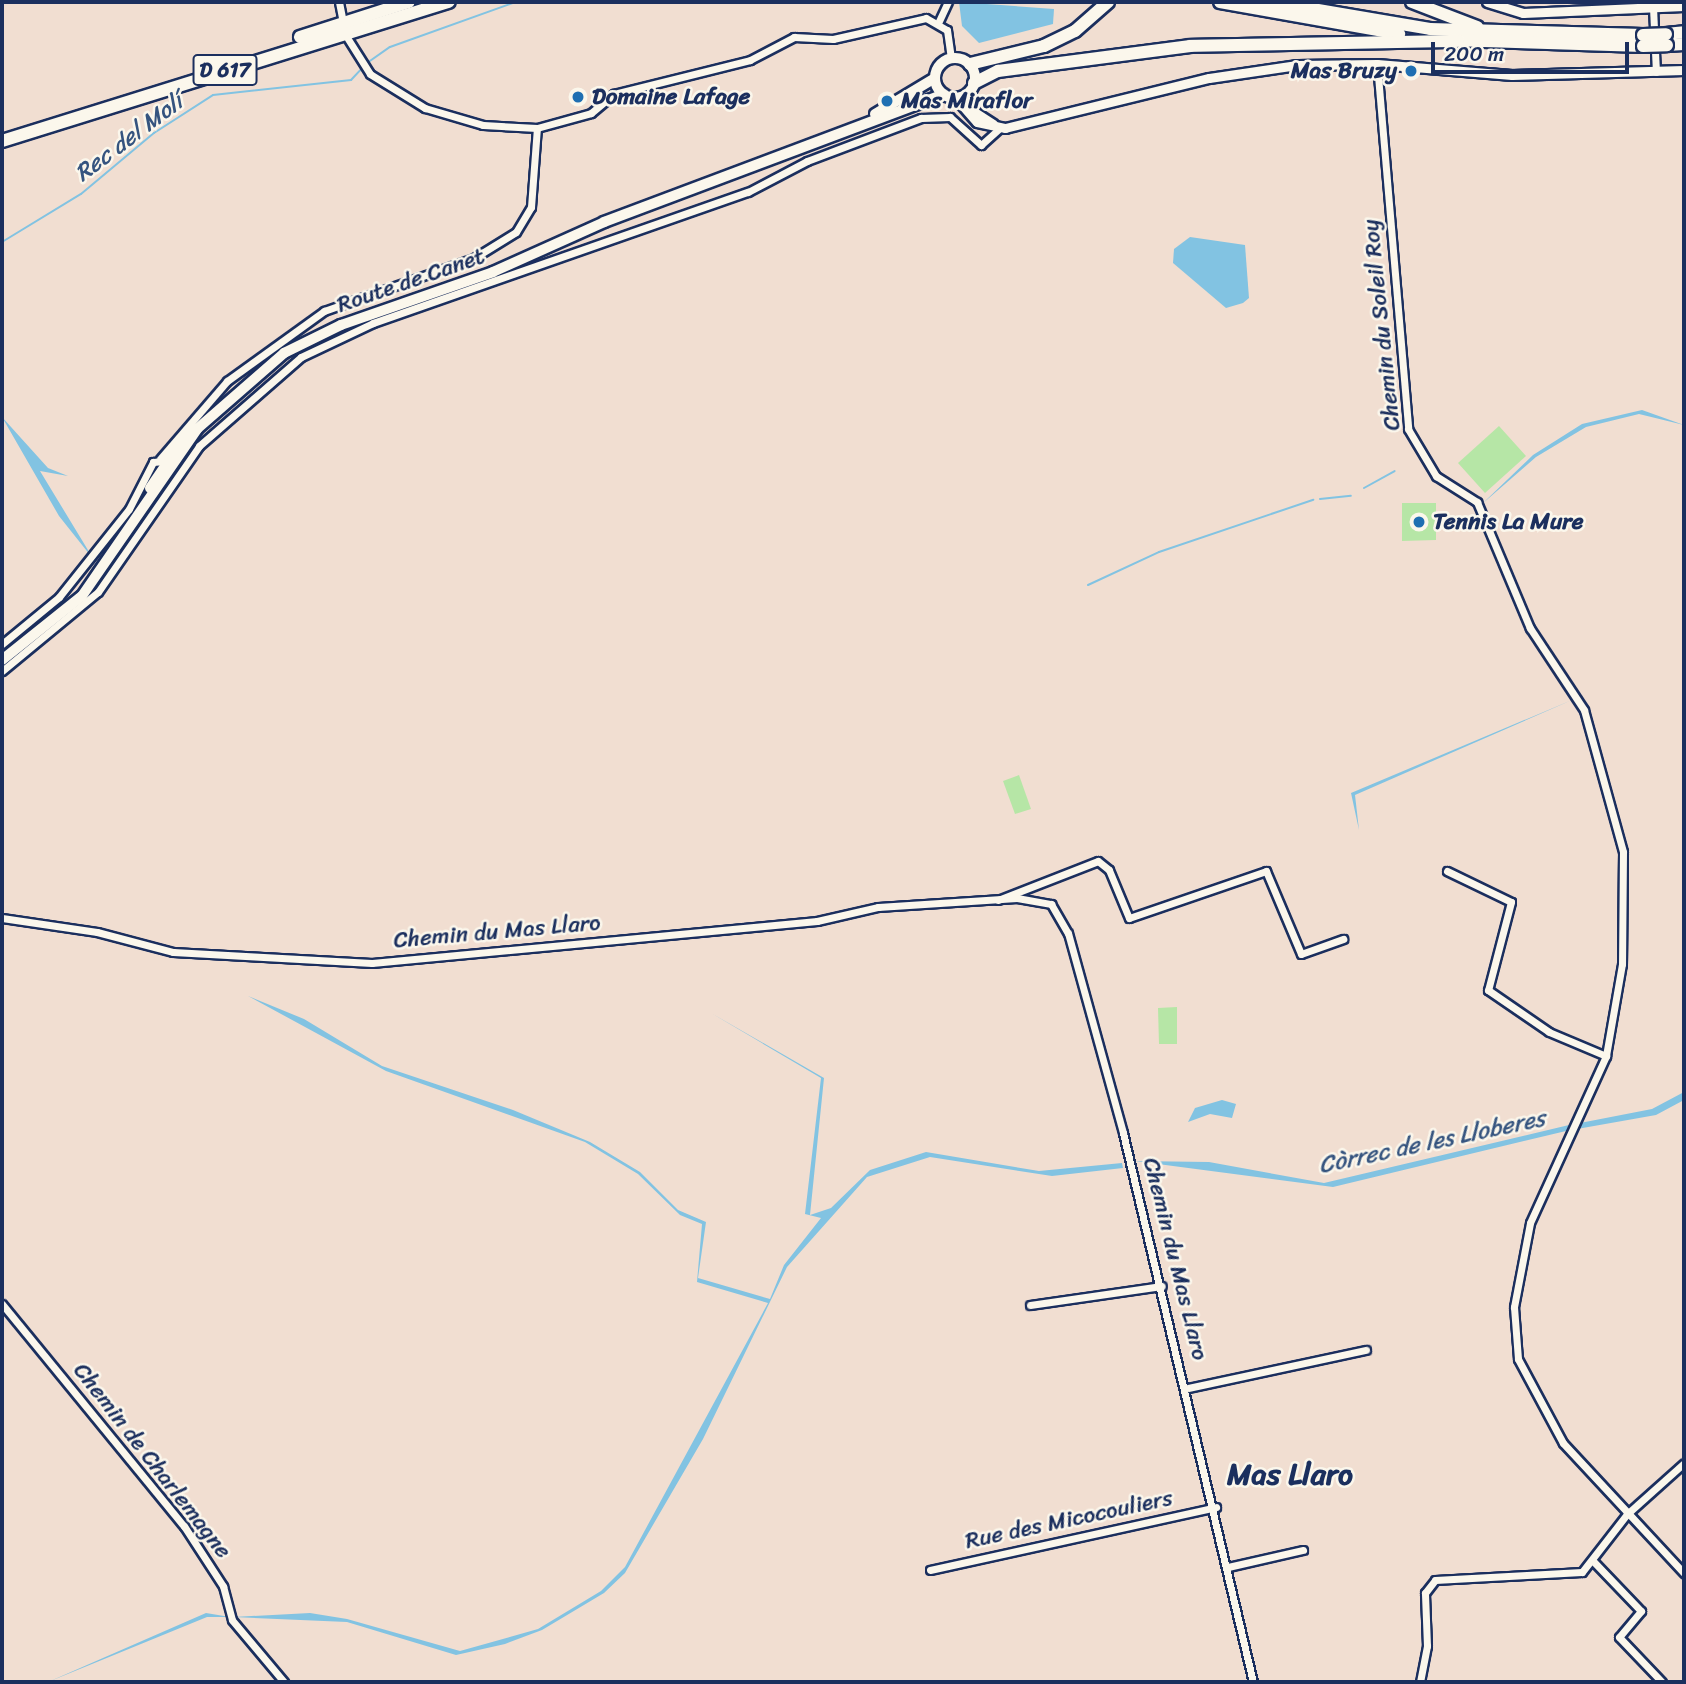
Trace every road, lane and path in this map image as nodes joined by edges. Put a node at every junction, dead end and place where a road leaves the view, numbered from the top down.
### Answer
1 (339, 2) edge
2 (409, 2) edge
3 (449, 2) edge
4 (948, 2) edge
5 (1108, 2) edge
6 (1220, 2) edge
7 (1271, 2) edge
8 (1412, 2) edge
9 (1486, 2) edge
10 (1684, 6) edge
11 (1653, 7) junction
12 (342, 17) dead end
13 (939, 21) junction
14 (1684, 32) edge
15 (1536, 36) junction
16 (1667, 39) junction
17 (348, 40) dead end
18 (1643, 40) junction
19 (1458, 41) junction
20 (1684, 44) edge
21 (951, 58) junction
22 (970, 64) junction
23 (1377, 64) junction
24 (1684, 70) edge
25 (1656, 72) junction
26 (935, 78) junction
27 (972, 87) junction
28 (944, 94) junction
29 (956, 97) junction
30 (537, 128) junction
31 (1000, 128) junction
32 (2, 133) edge
33 (2, 141) edge
34 (163, 461) junction
35 (2, 644) edge
36 (2, 654) edge
37 (2, 660) edge
38 (2, 671) edge
39 (1447, 871) dead end
40 (998, 900) junction
41 (2, 918) edge
42 (1343, 939) dead end
43 (1606, 1056) junction
44 (1162, 1286) junction
45 (2, 1304) edge
46 (1030, 1305) dead end
47 (1366, 1350) dead end
48 (1188, 1388) junction
49 (1684, 1463) edge
50 (1216, 1507) junction
51 (1627, 1514) junction
52 (1303, 1550) dead end
53 (1594, 1562) junction
54 (1227, 1567) junction
55 (930, 1570) dead end
56 (1684, 1573) edge
57 (284, 1682) edge
58 (1253, 1682) edge
59 (1420, 1682) edge
60 (1662, 1682) edge

1 - 12 street
2 - 32 highway, D 617
3 - 33 highway, D 617
4 - 13 street
5 - 22 highway
6 - 19 highway
7 - 15 highway
8 - 15 highway
9 - 11 street
10 - 11 street
11 - 25 street
13 - 21 street
13 - 30 street
14 - 16 highway
15 - 18 highway
16 - 18 highway, bridge
16 - 20 highway
17 - 30 street
18 - 19 highway
19 - 27 highway
21 - 22 main road
21 - 26 main road
22 - 27 main road
23 - 25 street
23 - 31 street
23 - 43 street, Chemin du Soleil Roy
24 - 25 street
26 - 28 main road
26 - 34 main road, Route de Canet
27 - 29 main road
27 - 31 street
28 - 29 main road
28 - 37 main road, Route de Canet
29 - 31 street
30 - 34 street
31 - 38 street
34 - 35 street
34 - 36 main road, Route de Canet
39 - 43 street
40 - 41 street, Chemin du Mas Llaro
40 - 42 street, Chemin du Mas Llaro
40 - 44 street, Chemin du Mas Llaro
43 - 51 street, Chemin du Soleil Roy
44 - 46 street
44 - 48 street, Chemin du Mas Llaro
45 - 57 street, Chemin de Charlemagne
47 - 48 street
48 - 50 street, Chemin du Mas Llaro
49 - 51 street
50 - 54 street, Chemin du Mas Llaro
50 - 55 street, Rue des Micocouliers
51 - 53 street
51 - 56 street, Chemin du Soleil Roy
52 - 54 street
53 - 59 street
53 - 60 street
54 - 58 street, Chemin du Mas Llaro

